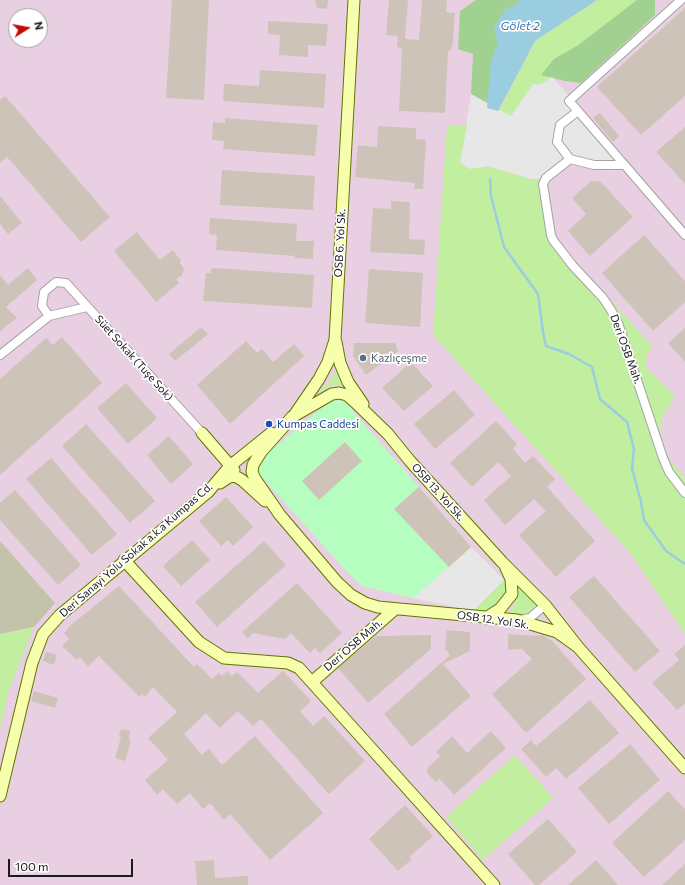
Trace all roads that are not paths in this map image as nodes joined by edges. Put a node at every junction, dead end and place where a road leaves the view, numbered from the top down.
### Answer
1 (354, 0) edge
2 (681, 0) edge
3 (578, 111) junction
4 (570, 159) junction
5 (623, 165) junction
6 (685, 235) edge
7 (87, 307) junction
8 (49, 316) junction
9 (335, 340) junction
10 (0, 355) edge
11 (292, 417) junction
12 (374, 421) junction
13 (202, 432) junction
14 (248, 452) junction
15 (221, 456) junction
16 (230, 466) junction
17 (222, 476) junction
18 (242, 480) junction
19 (208, 492) junction
20 (685, 493) edge
21 (280, 515) junction
22 (124, 560) junction
23 (502, 562) junction
24 (545, 605) junction
25 (395, 609) junction
26 (486, 618) junction
27 (518, 620) junction
28 (578, 647) junction
29 (312, 682) junction
30 (685, 768) edge
31 (0, 796) edge
32 (494, 885) edge

1 - 9 main road, OSB 6. Yol Sk.
2 - 3 street
3 - 4 street
3 - 5 street
4 - 5 street
4 - 20 street, Deri OSB Mah.
5 - 6 street
7 - 8 street
7 - 8 street, Süet Sokak (Tuşe Sok)
7 - 13 street, Süet Sokak (Tuşe Sok)
8 - 10 street
9 - 11 main road, OSB 6. Yol Sk.
9 - 12 main road
11 - 12 main road
11 - 14 main road, OSB 6. Yol Sk.
11 - 21 main road
12 - 23 main road, OSB 13. Yol Sk.
13 - 14 main road
13 - 15 main road
14 - 16 main road, Deri Sanayi Yolu Sokak a.k.a Kumpas Cd.
15 - 16 main road
15 - 17 street
16 - 17 main road, Deri Sanayi Yolu Sokak a.k.a Kumpas Cd.
16 - 18 main road
17 - 19 main road, Deri Sanayi Yolu Sokak a.k.a Kumpas Cd.
18 - 19 main road
18 - 21 main road
19 - 22 main road, Deri Sanayi Yolu Sokak a.k.a Kumpas Cd.
21 - 25 main road, OSB 12. Yol Sk.
22 - 29 main road
22 - 31 main road, Deri Sanayi Yolu Sokak a.k.a Kumpas Cd.
23 - 24 main road
23 - 26 main road
24 - 27 street
24 - 28 main road
25 - 26 main road, OSB 12. Yol Sk.
25 - 29 main road, Deri OSB Mah.
26 - 27 main road, OSB 12. Yol Sk.
27 - 28 main road, OSB 12. Yol Sk.
28 - 30 main road, OSB 12. Yol Sk.
29 - 32 main road

